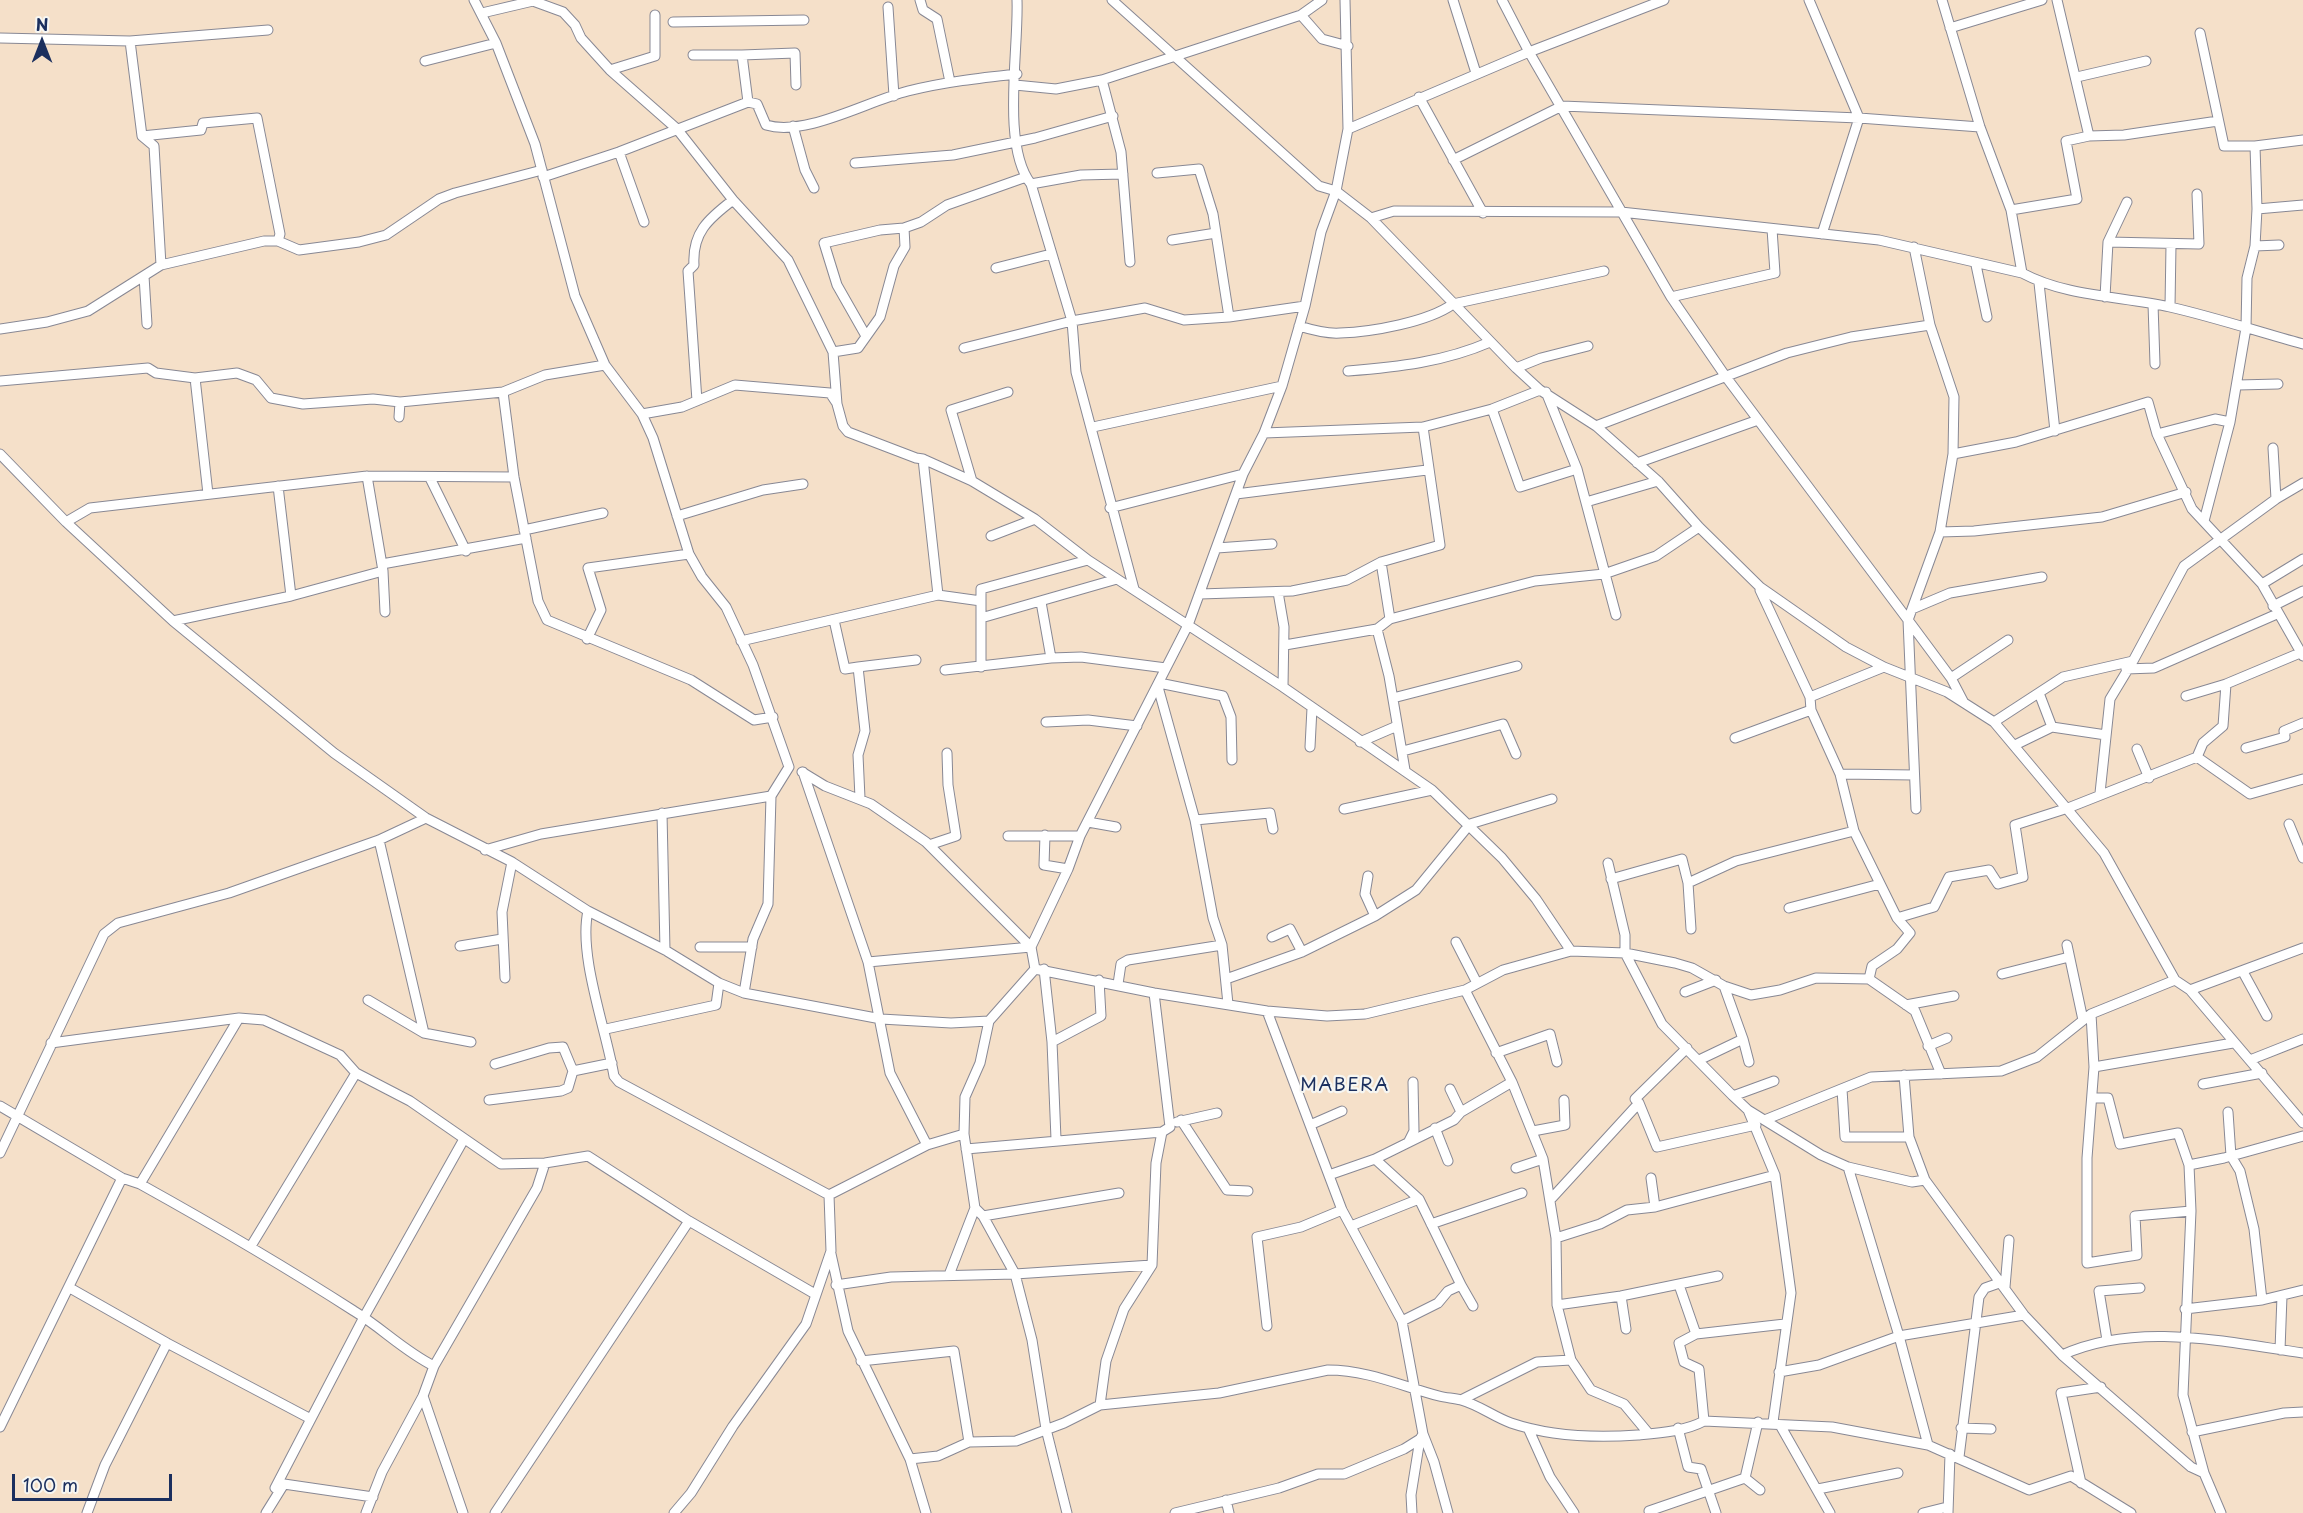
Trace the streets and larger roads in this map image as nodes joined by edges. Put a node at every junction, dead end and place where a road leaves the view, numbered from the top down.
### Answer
1 (474, 0) edge
2 (920, 0) edge
3 (1017, 0) edge
4 (1112, 0) edge
5 (1322, 0) edge
6 (1345, 0) edge
7 (1454, 0) edge
8 (1515, 0) edge
9 (1664, 0) edge
10 (1809, 0) edge
11 (1942, 0) edge
12 (2042, 0) edge
13 (2057, 0) edge
14 (1503, 1) edge
15 (888, 7) dead end
16 (482, 13) junction
17 (654, 15) dead end
18 (1301, 15) junction
19 (804, 20) dead end
20 (673, 22) dead end
21 (1950, 28) junction
22 (268, 30) dead end
23 (2200, 33) dead end
24 (0, 38) edge
25 (130, 41) junction
26 (496, 43) junction
27 (1348, 46) junction
28 (1529, 52) junction
29 (693, 55) dead end
30 (742, 55) junction
31 (1174, 57) junction
32 (2146, 60) dead end
33 (426, 61) dead end
34 (610, 70) junction
35 (1476, 73) junction
36 (1017, 74) junction
37 (2077, 77) junction
38 (1102, 80) junction
39 (950, 82) junction
40 (796, 85) dead end
41 (1014, 85) junction
42 (894, 96) junction
43 (1419, 97) junction
44 (748, 102) junction
45 (1562, 106) junction
46 (1113, 116) junction
47 (1859, 118) junction
48 (2218, 122) junction
49 (793, 126) junction
50 (1980, 127) junction
51 (677, 129) junction
52 (1348, 129) junction
53 (142, 136) junction
54 (2089, 136) junction
55 (2303, 140) edge
56 (1015, 143) junction
57 (2255, 146) junction
58 (619, 152) junction
59 (1453, 160) junction
60 (855, 163) dead end
61 (1157, 173) dead end
62 (542, 174) junction
63 (1123, 174) junction
64 (1029, 181) junction
65 (814, 188) dead end
66 (1336, 191) junction
67 (2197, 194) dead end
68 (733, 201) junction
69 (2127, 202) dead end
70 (2303, 205) edge
71 (2257, 208) junction
72 (2011, 210) junction
73 (1621, 212) junction
74 (1484, 213) junction
75 (1371, 218) junction
76 (644, 222) dead end
77 (904, 228) junction
78 (1772, 229) junction
79 (1216, 233) junction
80 (1822, 234) junction
81 (1172, 240) dead end
82 (278, 241) junction
83 (2108, 242) junction
84 (2171, 245) junction
85 (2279, 245) dead end
86 (2255, 246) junction
87 (1914, 247) junction
88 (1051, 254) junction
89 (1130, 262) dead end
90 (1976, 264) junction
91 (161, 265) junction
92 (996, 268) dead end
93 (1604, 271) dead end
94 (2022, 273) junction
95 (144, 276) junction
96 (2039, 282) junction
97 (1671, 297) junction
98 (2105, 297) junction
99 (1453, 304) junction
100 (2153, 304) junction
101 (1305, 306) junction
102 (2170, 307) junction
103 (1229, 317) junction
104 (1987, 317) dead end
105 (1072, 321) junction
106 (147, 324) dead end
107 (1930, 325) junction
108 (1299, 326) junction
109 (2246, 328) junction
110 (0, 329) edge
111 (866, 336) junction
112 (1490, 342) junction
113 (2303, 345) edge
114 (1588, 346) dead end
115 (964, 348) dead end
116 (833, 352) junction
117 (2155, 364) dead end
118 (605, 365) junction
119 (1516, 368) junction
120 (1348, 372) dead end
121 (1726, 377) junction
122 (195, 378) junction
123 (0, 381) edge
124 (2278, 384) dead end
125 (2238, 385) junction
126 (1282, 386) junction
127 (1543, 391) junction
128 (503, 392) junction
129 (1008, 392) dead end
130 (697, 401) junction
131 (400, 402) junction
132 (837, 404) junction
133 (1492, 409) junction
134 (642, 414) junction
135 (399, 417) dead end
136 (1758, 420) junction
137 (2230, 422) junction
138 (1596, 426) junction
139 (1093, 427) junction
140 (1423, 428) junction
141 (2055, 431) junction
142 (1264, 433) junction
143 (2157, 434) junction
144 (2273, 448) dead end
145 (0, 454) edge
146 (1953, 454) junction
147 (923, 459) junction
148 (1637, 463) junction
149 (1577, 469) junction
150 (1428, 470) junction
151 (1243, 474) junction
152 (368, 476) junction
153 (514, 477) junction
154 (430, 478) junction
155 (972, 481) junction
156 (1658, 481) junction
157 (2303, 483) edge
158 (804, 484) dead end
159 (278, 486) junction
160 (2186, 492) junction
161 (208, 494) junction
162 (1236, 494) junction
163 (2276, 499) junction
164 (1586, 502) junction
165 (1110, 508) junction
166 (603, 513) dead end
167 (677, 516) junction
168 (1035, 519) junction
169 (2204, 521) junction
170 (66, 522) junction
171 (1699, 527) junction
172 (1940, 532) junction
173 (525, 534) junction
174 (992, 536) dead end
175 (2218, 539) junction
176 (1272, 544) dead end
177 (1217, 548) junction
178 (465, 551) junction
179 (689, 554) junction
180 (1088, 560) junction
181 (2302, 561) edge
182 (1381, 562) junction
183 (383, 568) junction
184 (1604, 574) junction
185 (2042, 577) dead end
186 (1118, 579) junction
187 (2262, 584) junction
188 (1760, 587) junction
189 (1134, 589) junction
190 (2303, 591) edge
191 (1278, 592) junction
192 (1200, 594) junction
193 (291, 596) junction
194 (938, 596) junction
195 (981, 601) junction
196 (1041, 602) junction
197 (1912, 609) junction
198 (2275, 610) junction
199 (385, 612) dead end
200 (1616, 615) dead end
201 (981, 618) junction
202 (1390, 619) junction
203 (834, 620) junction
204 (1908, 620) junction
205 (173, 621) junction
206 (1188, 625) junction
207 (1377, 629) junction
208 (586, 639) junction
209 (2008, 640) dead end
210 (741, 641) junction
211 (1285, 645) junction
212 (2302, 654) edge
213 (1051, 658) junction
214 (916, 660) dead end
215 (2130, 665) junction
216 (1517, 666) dead end
217 (858, 667) junction
218 (981, 667) junction
219 (1884, 667) junction
220 (1166, 668) junction
221 (945, 670) dead end
222 (1910, 675) junction
223 (1951, 678) junction
224 (2226, 684) junction
225 (1159, 685) junction
226 (1283, 687) junction
227 (2039, 693) junction
228 (2186, 696) dead end
229 (1393, 698) junction
230 (1809, 698) junction
231 (1965, 704) junction
232 (1312, 708) junction
233 (1811, 710) junction
234 (772, 717) junction
235 (1046, 722) dead end
236 (1994, 722) junction
237 (2303, 723) edge
238 (1137, 726) junction
239 (1397, 726) junction
240 (2052, 727) junction
241 (2106, 735) junction
242 (1735, 738) dead end
243 (1360, 741) junction
244 (2015, 746) junction
245 (1310, 747) dead end
246 (2246, 748) dead end
247 (2137, 749) dead end
248 (1403, 751) junction
249 (947, 753) dead end
250 (1516, 754) dead end
251 (2197, 757) junction
252 (1232, 760) dead end
253 (789, 767) junction
254 (1405, 770) junction
255 (803, 772) junction
256 (1840, 774) junction
257 (1914, 775) junction
258 (2148, 778) junction
259 (2303, 780) edge
260 (1432, 790) junction
261 (2100, 793) junction
262 (771, 796) junction
263 (860, 798) junction
264 (1552, 800) dead end
265 (1344, 808) dead end
266 (1916, 808) dead end
267 (2068, 808) junction
268 (662, 813) junction
269 (426, 818) junction
270 (1195, 820) junction
271 (1088, 822) junction
272 (1470, 824) junction
273 (2289, 824) dead end
274 (1116, 827) dead end
275 (1273, 829) dead end
276 (1854, 831) junction
277 (1008, 836) dead end
278 (1045, 836) junction
279 (1080, 836) junction
280 (379, 840) junction
281 (929, 845) junction
282 (485, 850) junction
283 (2303, 858) edge
284 (512, 862) junction
285 (1608, 863) dead end
286 (1068, 869) junction
287 (1368, 876) dead end
288 (1611, 879) junction
289 (1688, 884) junction
290 (1881, 884) junction
291 (1789, 908) dead end
292 (588, 911) junction
293 (1375, 916) junction
294 (1897, 918) junction
295 (1691, 929) dead end
296 (1272, 937) dead end
297 (502, 939) junction
298 (1456, 942) dead end
299 (460, 945) dead end
300 (1222, 945) junction
301 (2067, 945) dead end
302 (700, 947) dead end
303 (752, 947) junction
304 (1031, 947) junction
305 (2303, 948) edge
306 (665, 950) junction
307 (1571, 951) junction
308 (1302, 952) junction
309 (1624, 953) junction
310 (2070, 957) junction
311 (868, 962) junction
312 (1039, 969) junction
313 (2243, 972) junction
314 (2002, 974) dead end
315 (505, 978) dead end
316 (1869, 978) junction
317 (1226, 979) junction
318 (1099, 980) junction
319 (2175, 980) junction
320 (1477, 983) junction
321 (1720, 983) junction
322 (719, 984) junction
323 (1118, 984) junction
324 (1465, 990) junction
325 (2190, 990) junction
326 (1685, 992) dead end
327 (744, 993) junction
328 (1154, 993) junction
329 (1954, 996) dead end
330 (368, 1000) dead end
331 (1228, 1004) junction
332 (1906, 1005) junction
333 (1267, 1011) junction
334 (2267, 1016) dead end
335 (2087, 1017) junction
336 (239, 1018) junction
337 (881, 1019) junction
338 (989, 1021) junction
339 (606, 1029) junction
340 (424, 1033) junction
341 (1947, 1038) dead end
342 (1743, 1039) junction
343 (2303, 1039) edge
344 (471, 1042) dead end
345 (1052, 1042) junction
346 (2233, 1042) junction
347 (51, 1043) junction
348 (1928, 1046) junction
349 (1687, 1048) junction
350 (1496, 1053) junction
351 (1699, 1060) junction
352 (2250, 1060) junction
353 (1557, 1062) dead end
354 (1749, 1062) dead end
355 (612, 1063) junction
356 (495, 1064) dead end
357 (2094, 1067) junction
358 (573, 1071) junction
359 (356, 1073) junction
360 (2262, 1073) junction
361 (1941, 1074) junction
362 (1904, 1075) junction
363 (1774, 1081) dead end
364 (1413, 1082) dead end
365 (1512, 1082) junction
366 (2203, 1084) dead end
367 (1450, 1089) dead end
368 (1842, 1089) junction
369 (1733, 1096) junction
370 (2092, 1098) junction
371 (489, 1100) dead end
372 (1564, 1100) dead end
373 (1639, 1103) junction
374 (0, 1106) edge
375 (1749, 1110) junction
376 (1342, 1111) dead end
377 (1461, 1112) junction
378 (2228, 1112) dead end
379 (1217, 1113) dead end
380 (20, 1116) junction
381 (1767, 1119) junction
382 (1181, 1120) junction
383 (2303, 1123) edge
384 (1310, 1125) junction
385 (1756, 1125) junction
386 (1435, 1128) junction
387 (1166, 1129) junction
388 (1533, 1131) junction
389 (964, 1134) junction
390 (2303, 1136) edge
391 (1909, 1137) junction
392 (464, 1139) junction
393 (1056, 1139) junction
394 (1409, 1141) junction
395 (927, 1145) junction
396 (966, 1149) junction
397 (0, 1154) edge
398 (2231, 1156) junction
399 (1375, 1159) junction
400 (1543, 1159) junction
401 (1448, 1161) dead end
402 (544, 1162) junction
403 (2189, 1165) junction
404 (1848, 1167) junction
405 (1516, 1168) dead end
406 (1329, 1175) junction
407 (1775, 1175) junction
408 (122, 1178) junction
409 (1651, 1178) dead end
410 (1925, 1180) junction
411 (140, 1184) junction
412 (1248, 1191) dead end
413 (1119, 1193) dead end
414 (1522, 1193) dead end
415 (829, 1195) junction
416 (1551, 1198) junction
417 (1419, 1199) junction
418 (1655, 1207) junction
419 (975, 1208) junction
420 (1342, 1210) junction
421 (2191, 1211) junction
422 (983, 1216) junction
423 (689, 1221) junction
424 (1431, 1224) junction
425 (1352, 1226) junction
426 (1556, 1238) junction
427 (2009, 1240) dead end
428 (251, 1246) junction
429 (831, 1251) junction
430 (1152, 1264) junction
431 (1015, 1274) junction
432 (949, 1275) junction
433 (1718, 1276) dead end
434 (1679, 1284) junction
435 (2003, 1284) junction
436 (836, 1285) junction
437 (1461, 1285) junction
438 (70, 1288) junction
439 (2140, 1288) dead end
440 (2303, 1290) edge
441 (815, 1294) junction
442 (1621, 1296) junction
443 (2282, 1296) junction
444 (2262, 1300) junction
445 (1557, 1305) junction
446 (1473, 1306) dead end
447 (2185, 1309) junction
448 (2024, 1315) junction
449 (364, 1317) junction
450 (1402, 1321) junction
451 (1975, 1321) junction
452 (1785, 1324) junction
453 (1267, 1326) dead end
454 (1626, 1329) dead end
455 (1696, 1334) junction
456 (1899, 1336) junction
457 (2186, 1337) junction
458 (2108, 1340) junction
459 (167, 1343) junction
460 (2280, 1350) junction
461 (2303, 1353) edge
462 (2062, 1355) junction
463 (1571, 1360) junction
464 (861, 1361) junction
465 (434, 1366) junction
466 (1779, 1371) junction
467 (2101, 1387) junction
468 (1416, 1388) junction
469 (423, 1396) junction
470 (1461, 1400) junction
471 (1100, 1405) junction
472 (2303, 1412) edge
473 (309, 1418) junction
474 (1704, 1420) junction
475 (1758, 1422) junction
476 (1777, 1423) junction
477 (0, 1427) edge
478 (1528, 1428) junction
479 (1678, 1428) junction
480 (1961, 1428) junction
481 (1046, 1429) junction
482 (1991, 1429) dead end
483 (2192, 1432) junction
484 (1649, 1434) junction
485 (1422, 1436) junction
486 (969, 1442) junction
487 (1928, 1445) junction
488 (1954, 1456) junction
489 (910, 1459) junction
490 (1898, 1473) dead end
491 (2204, 1473) junction
492 (1745, 1478) junction
493 (2080, 1483) junction
494 (284, 1484) junction
495 (1818, 1489) junction
496 (1709, 1490) junction
497 (1760, 1490) dead end
498 (373, 1497) junction
499 (1226, 1500) junction
500 (1947, 1510) edge
501 (1649, 1511) dead end
502 (87, 1513) edge
503 (266, 1513) edge
504 (366, 1513) edge
505 (464, 1513) edge
506 (495, 1513) edge
507 (674, 1513) edge
508 (926, 1513) edge
509 (1067, 1513) edge
510 (1175, 1513) edge
511 (1229, 1513) edge
512 (1412, 1513) edge
513 (1448, 1513) edge
514 (1574, 1513) edge
515 (1716, 1513) edge
516 (1830, 1513) edge
517 (1923, 1513) edge
518 (2131, 1513) edge
519 (2221, 1513) edge

1 - 16 street
2 - 39 street
3 - 36 street
4 - 31 street
5 - 18 street
6 - 27 street
7 - 35 street
8 - 14 street
9 - 28 street
10 - 47 street
11 - 21 street
12 - 21 street
13 - 37 street
14 - 28 street
15 - 42 street
16 - 26 street
16 - 34 street
17 - 34 street
18 - 27 street
18 - 31 street
19 - 20 street
21 - 50 street
22 - 25 street
23 - 48 street
24 - 25 street
25 - 53 street
26 - 33 street
26 - 62 street
27 - 52 street
28 - 35 street
28 - 45 street
29 - 30 street
30 - 40 street
30 - 44 street
31 - 38 street
31 - 66 street
32 - 37 street
34 - 51 street
35 - 43 street
36 - 39 street
36 - 41 street
37 - 54 street
38 - 41 street
38 - 46 street
39 - 42 street
41 - 56 street
42 - 49 street
43 - 52 street
43 - 59 street
44 - 49 street
44 - 51 street
45 - 47 street
45 - 59 street
45 - 73 street
46 - 56 street
46 - 63 street
47 - 50 street
47 - 80 street
48 - 54 street
48 - 57 street
49 - 65 street
50 - 72 street
51 - 58 street
51 - 68 street
52 - 66 street
53 - 82 street
53 - 91 street
54 - 72 street
55 - 57 street
56 - 60 street
56 - 64 street
57 - 71 street
58 - 62 street
58 - 76 street
59 - 74 street
61 - 79 street
62 - 82 street
62 - 118 street
63 - 64 street
63 - 89 street
64 - 77 street
64 - 88 street
66 - 75 street
66 - 101 street
67 - 84 street
68 - 116 street
68 - 130 street
69 - 83 street
70 - 71 street
71 - 86 street
72 - 94 street
73 - 74 street
73 - 78 street
73 - 97 street
74 - 75 street
75 - 99 street
77 - 111 street
77 - 111 street
78 - 80 street
78 - 97 street
79 - 81 street
79 - 103 street
80 - 87 street
82 - 91 street
83 - 84 street
83 - 98 street
84 - 102 street
85 - 86 street
86 - 109 street
87 - 90 street
87 - 107 street
88 - 92 street
88 - 105 street
90 - 94 street
90 - 104 street
91 - 95 street
93 - 99 street
94 - 96 street
95 - 106 street
95 - 110 street
96 - 98 street
96 - 141 street
97 - 121 street
98 - 100 street
99 - 108 street
99 - 112 street
100 - 102 street
100 - 117 street
101 - 103 street
101 - 108 street
102 - 109 street
103 - 105 street
105 - 115 street
105 - 139 street
107 - 121 street
107 - 146 street
108 - 126 street
109 - 113 street
109 - 125 street
111 - 116 street
112 - 119 street
112 - 120 street
114 - 119 street
116 - 132 street
118 - 128 street
118 - 134 street
119 - 127 street
121 - 136 street
121 - 138 street
122 - 123 street
122 - 131 street
122 - 161 street
124 - 125 street
125 - 137 street
126 - 139 street
126 - 142 street
127 - 133 street
127 - 138 street
127 - 149 street
128 - 131 street
128 - 153 street
129 - 155 street
130 - 132 street
130 - 134 street
131 - 135 street
132 - 147 street
133 - 140 street
133 - 149 street
134 - 167 street
136 - 148 street
136 - 204 street
137 - 143 street
137 - 169 street
138 - 148 street
139 - 165 street
140 - 142 street
140 - 150 street
141 - 143 street
141 - 146 street
142 - 151 street
143 - 160 street
144 - 163 street
145 - 170 street
146 - 172 street
147 - 155 street
147 - 194 street
148 - 156 street
149 - 164 street
150 - 162 street
150 - 182 street
151 - 162 street
151 - 165 street
152 - 154 street
152 - 159 street
152 - 183 street
153 - 154 street
153 - 173 street
154 - 178 street
155 - 168 street
156 - 164 street
156 - 171 street
157 - 163 street
158 - 167 street
159 - 161 street
159 - 193 street
160 - 169 street
160 - 172 street
161 - 170 street
162 - 177 street
163 - 175 street
164 - 184 street
165 - 189 street
166 - 173 street
167 - 179 street
168 - 174 street
168 - 180 street
169 - 175 street
170 - 205 street
171 - 184 street
171 - 188 street
172 - 197 street
173 - 178 street
173 - 208 street
175 - 187 street
175 - 215 street
176 - 177 street
177 - 192 street
178 - 183 street
179 - 208 street
179 - 210 street
180 - 186 street
180 - 195 street
181 - 187 street
182 - 191 street
182 - 202 street
183 - 193 street
183 - 199 street
184 - 200 street
184 - 202 street
185 - 197 street
186 - 189 street
186 - 196 street
187 - 198 street
188 - 219 street
188 - 230 street
189 - 206 street
190 - 198 street
191 - 192 street
191 - 211 street
192 - 206 street
193 - 205 street
194 - 195 street
194 - 203 street
195 - 201 street
196 - 201 street
196 - 213 street
197 - 204 street
198 - 212 street
198 - 215 street
201 - 218 street
202 - 207 street
203 - 210 street
203 - 217 street
204 - 222 street
204 - 223 street
205 - 269 street
206 - 220 street
206 - 226 street
207 - 211 street
207 - 229 street
208 - 234 street
209 - 223 street
210 - 234 street
211 - 226 street
212 - 224 street
213 - 218 street
213 - 220 street
214 - 217 street
215 - 227 street
215 - 241 street
216 - 229 street
217 - 263 street
218 - 221 street
219 - 222 street
219 - 230 street
220 - 225 street
222 - 231 street
222 - 257 street
223 - 231 street
224 - 228 street
224 - 251 street
225 - 238 street
225 - 252 street
225 - 270 street
226 - 232 street
227 - 236 street
227 - 240 street
229 - 239 street
230 - 233 street
231 - 236 street
232 - 243 street
232 - 245 street
233 - 242 street
233 - 256 street
234 - 253 street
235 - 238 street
236 - 244 street
237 - 246 street
238 - 271 street
239 - 243 street
239 - 248 street
240 - 241 street
240 - 244 street
241 - 261 street
243 - 254 street
244 - 267 street
247 - 258 street
248 - 250 street
248 - 254 street
249 - 281 street
251 - 258 street
251 - 259 street
253 - 255 street
253 - 262 street
254 - 260 street
255 - 263 street
255 - 311 street
256 - 257 street
256 - 276 street
257 - 266 street
258 - 261 street
260 - 265 street
260 - 272 street
261 - 267 street
262 - 268 street
262 - 303 street
263 - 281 street
264 - 272 street
267 - 294 street
267 - 319 street
268 - 282 street
268 - 306 street
269 - 280 street
269 - 282 street
270 - 275 street
270 - 300 street
271 - 274 street
271 - 279 street
272 - 293 street
272 - 307 street
273 - 283 street
276 - 289 street
276 - 290 street
277 - 278 street
278 - 279 street
278 - 286 street
279 - 286 street
280 - 340 street
280 - 347 street
281 - 304 street
282 - 284 street
284 - 292 street
284 - 297 street
285 - 288 street
286 - 304 street
287 - 293 street
288 - 289 street
288 - 309 street
289 - 295 street
290 - 291 street
290 - 294 street
292 - 306 street
292 - 339 street
293 - 308 street
294 - 316 street
296 - 308 street
297 - 299 street
297 - 315 street
298 - 320 street
300 - 317 street
300 - 323 street
301 - 310 street
302 - 303 street
303 - 327 street
304 - 311 street
304 - 312 street
305 - 313 street
306 - 322 street
307 - 309 street
307 - 320 street
308 - 317 street
309 - 321 street
309 - 349 street
310 - 314 street
310 - 335 street
311 - 337 street
312 - 318 street
312 - 338 street
312 - 345 street
313 - 325 street
313 - 334 street
316 - 321 street
316 - 332 street
317 - 331 street
318 - 323 street
318 - 345 street
319 - 325 street
319 - 335 street
320 - 324 street
321 - 326 street
321 - 342 street
322 - 327 street
322 - 339 street
323 - 328 street
324 - 333 street
324 - 350 street
325 - 346 street
327 - 337 street
328 - 331 street
328 - 387 street
329 - 332 street
330 - 340 street
331 - 333 street
332 - 348 street
333 - 384 street
335 - 357 street
335 - 361 street
336 - 347 street
336 - 359 street
336 - 411 street
337 - 338 street
337 - 395 street
338 - 389 street
339 - 355 street
340 - 344 street
341 - 348 street
342 - 351 street
342 - 354 street
343 - 352 street
345 - 393 street
346 - 352 street
346 - 357 street
347 - 380 street
348 - 361 street
349 - 351 street
349 - 373 street
350 - 353 street
350 - 365 street
351 - 369 street
352 - 360 street
355 - 358 street
355 - 415 street
356 - 358 street
357 - 370 street
358 - 371 street
359 - 392 street
359 - 428 street
360 - 366 street
360 - 383 street
361 - 362 street
362 - 368 street
362 - 391 street
363 - 369 street
364 - 394 street
365 - 377 street
365 - 388 street
367 - 377 street
368 - 381 street
368 - 391 street
369 - 375 street
370 - 403 street
370 - 421 street
372 - 388 street
373 - 385 street
373 - 416 street
374 - 380 street
375 - 381 street
375 - 385 street
376 - 384 street
377 - 386 street
378 - 398 street
379 - 382 street
380 - 397 street
380 - 408 street
381 - 404 street
382 - 387 street
382 - 412 street
384 - 406 street
385 - 407 street
386 - 394 street
386 - 401 street
387 - 393 street
387 - 430 street
388 - 400 street
389 - 395 street
389 - 396 street
390 - 398 street
391 - 410 street
392 - 402 street
392 - 449 street
393 - 396 street
394 - 399 street
395 - 415 street
396 - 419 street
398 - 403 street
398 - 444 street
399 - 406 street
399 - 417 street
400 - 405 street
400 - 416 street
402 - 423 street
402 - 465 street
403 - 421 street
404 - 410 street
404 - 456 street
406 - 420 street
407 - 418 street
407 - 452 street
408 - 411 street
408 - 438 street
409 - 418 street
410 - 435 street
411 - 428 street
413 - 422 street
414 - 424 street
415 - 429 street
416 - 426 street
417 - 424 street
417 - 425 street
418 - 426 street
419 - 422 street
419 - 432 street
420 - 425 street
420 - 453 street
421 - 447 street
422 - 431 street
423 - 441 street
423 - 506 street
424 - 437 street
425 - 450 street
426 - 445 street
427 - 435 street
428 - 449 street
429 - 436 street
429 - 441 street
430 - 431 street
430 - 471 street
431 - 432 street
431 - 481 street
432 - 436 street
433 - 434 street
434 - 442 street
434 - 455 street
435 - 448 street
435 - 451 street
436 - 464 street
437 - 446 street
437 - 450 street
438 - 459 street
438 - 477 street
439 - 458 street
440 - 443 street
441 - 507 street
442 - 445 street
442 - 454 street
443 - 444 street
443 - 460 street
444 - 447 street
445 - 463 street
447 - 457 street
448 - 451 street
448 - 462 street
449 - 465 street
449 - 473 street
450 - 468 street
451 - 456 street
451 - 480 street
452 - 455 street
452 - 466 street
455 - 474 street
456 - 466 street
456 - 487 street
457 - 458 street
457 - 460 street
457 - 483 street
458 - 462 street
459 - 473 street
459 - 502 street
460 - 461 street
462 - 467 street
463 - 470 street
463 - 484 street
464 - 486 street
464 - 489 street
465 - 469 street
466 - 476 street
467 - 491 street
467 - 493 street
468 - 470 street
468 - 471 street
468 - 485 street
469 - 498 street
469 - 505 street
470 - 478 street
471 - 481 street
472 - 483 street
473 - 494 street
474 - 475 street
474 - 479 street
475 - 476 street
475 - 492 street
476 - 487 street
476 - 495 street
478 - 484 street
478 - 514 street
479 - 484 street
479 - 496 street
480 - 482 street
480 - 488 street
481 - 486 street
481 - 509 street
483 - 491 street
485 - 499 street
485 - 512 street
485 - 513 street
486 - 489 street
487 - 488 street
488 - 493 street
488 - 500 street
489 - 508 street
490 - 495 street
491 - 519 street
492 - 496 street
492 - 497 street
493 - 518 street
494 - 498 street
494 - 503 street
495 - 516 street
496 - 501 street
496 - 515 street
498 - 504 street
499 - 510 street
499 - 511 street
500 - 517 street

